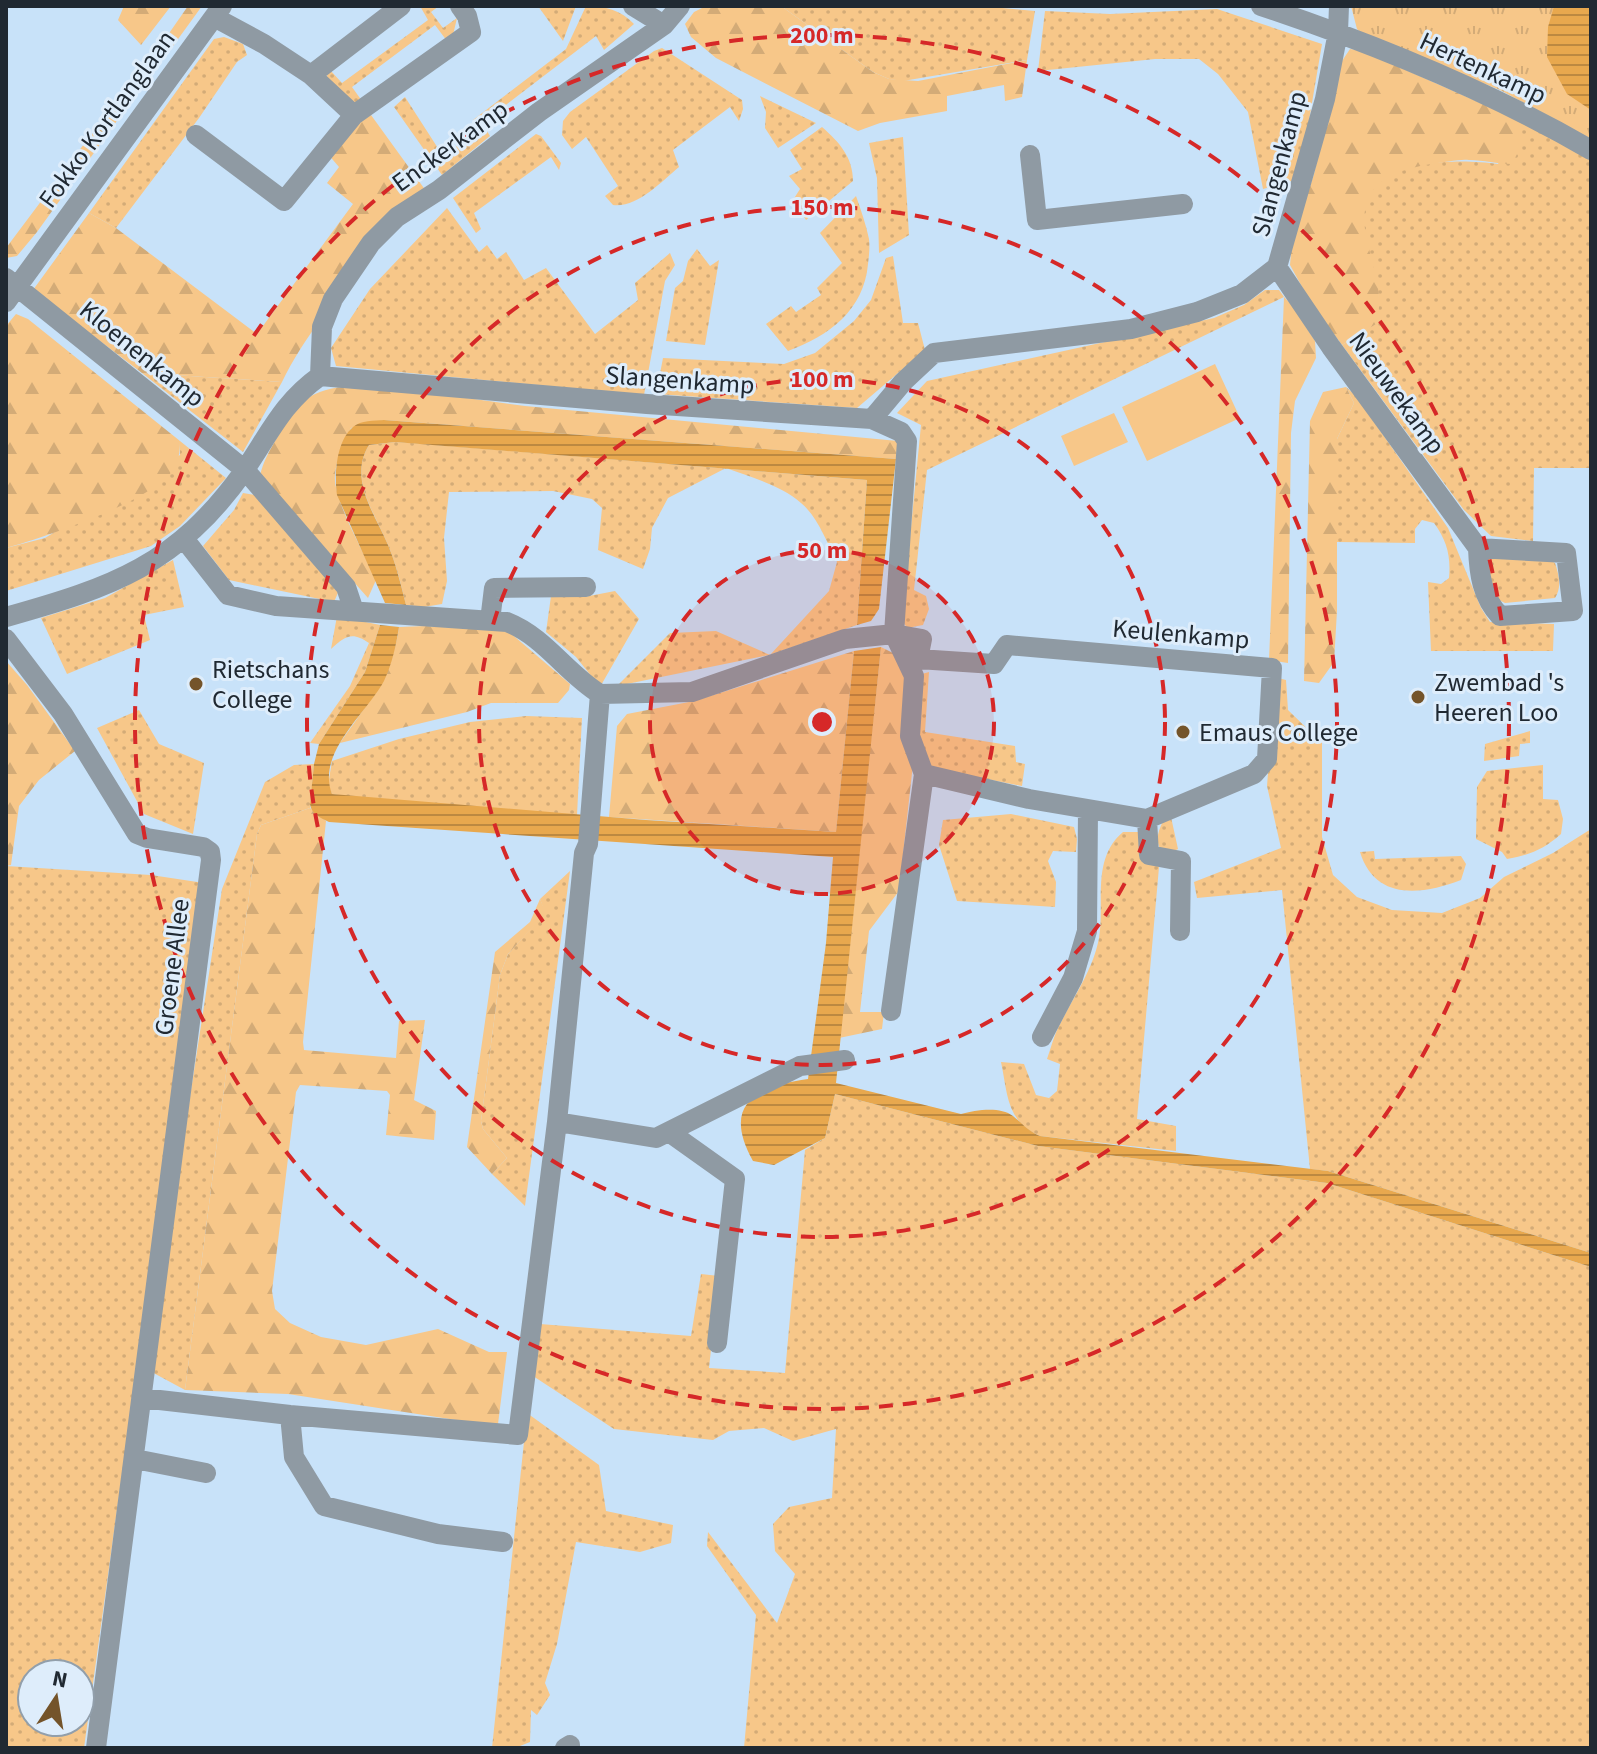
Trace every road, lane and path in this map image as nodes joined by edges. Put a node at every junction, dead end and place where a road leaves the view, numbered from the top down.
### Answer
1 (401, 6) edge
2 (460, 6) edge
3 (633, 6) edge
4 (680, 6) edge
5 (1261, 6) edge
6 (1339, 6) edge
7 (218, 11) edge
8 (664, 25) junction
9 (1338, 32) junction
10 (311, 75) junction
11 (354, 115) junction
12 (196, 135) dead end
13 (1591, 150) edge
14 (1030, 155) dead end
15 (1183, 204) dead end
16 (1277, 267) junction
17 (10, 289) edge
18 (320, 376) junction
19 (872, 419) junction
20 (245, 470) junction
21 (185, 540) junction
22 (1478, 548) junction
23 (586, 587) dead end
24 (354, 611) junction
25 (6, 617) edge
26 (490, 621) junction
27 (894, 634) junction
28 (6, 639) edge
29 (600, 694) junction
30 (924, 774) junction
31 (1088, 810) junction
32 (1147, 819) junction
33 (1180, 931) dead end
34 (891, 1011) dead end
35 (1042, 1037) dead end
36 (845, 1060) dead end
37 (557, 1122) junction
38 (669, 1132) junction
39 (717, 1343) dead end
40 (142, 1398) junction
41 (290, 1415) junction
42 (135, 1459) junction
43 (206, 1473) dead end
44 (503, 1542) dead end
45 (96, 1748) edge

1 - 10 street
2 - 11 street
3 - 8 street
4 - 8 street, Enckerkamp
5 - 9 street, Hertenkamp
6 - 9 street, Slangenkamp
7 - 10 street
7 - 17 street, Fokko Kortlanglaan
8 - 18 street, Enckerkamp
9 - 13 street, Hertenkamp
9 - 16 street, Slangenkamp
10 - 11 street
11 - 12 street
14 - 15 street
16 - 19 street, Slangenkamp
16 - 22 street, Nieuwekamp
17 - 20 street, Kloenenkamp
18 - 19 street, Slangenkamp
18 - 20 street
19 - 27 street
20 - 21 street
20 - 24 street
21 - 24 street
21 - 25 street
22 - 22 street, Nieuwekamp
23 - 26 street
24 - 26 street
26 - 29 street
27 - 29 street
27 - 30 street
27 - 32 street, Keulenkamp
28 - 40 street, Groene Allee
29 - 37 street
30 - 31 street
30 - 34 street
31 - 32 street
31 - 35 street
32 - 33 street
36 - 38 street
37 - 38 street
37 - 41 street
38 - 39 street
40 - 41 street
40 - 42 street, Groene Allee
41 - 44 street
42 - 43 street
42 - 45 street, Groene Allee

